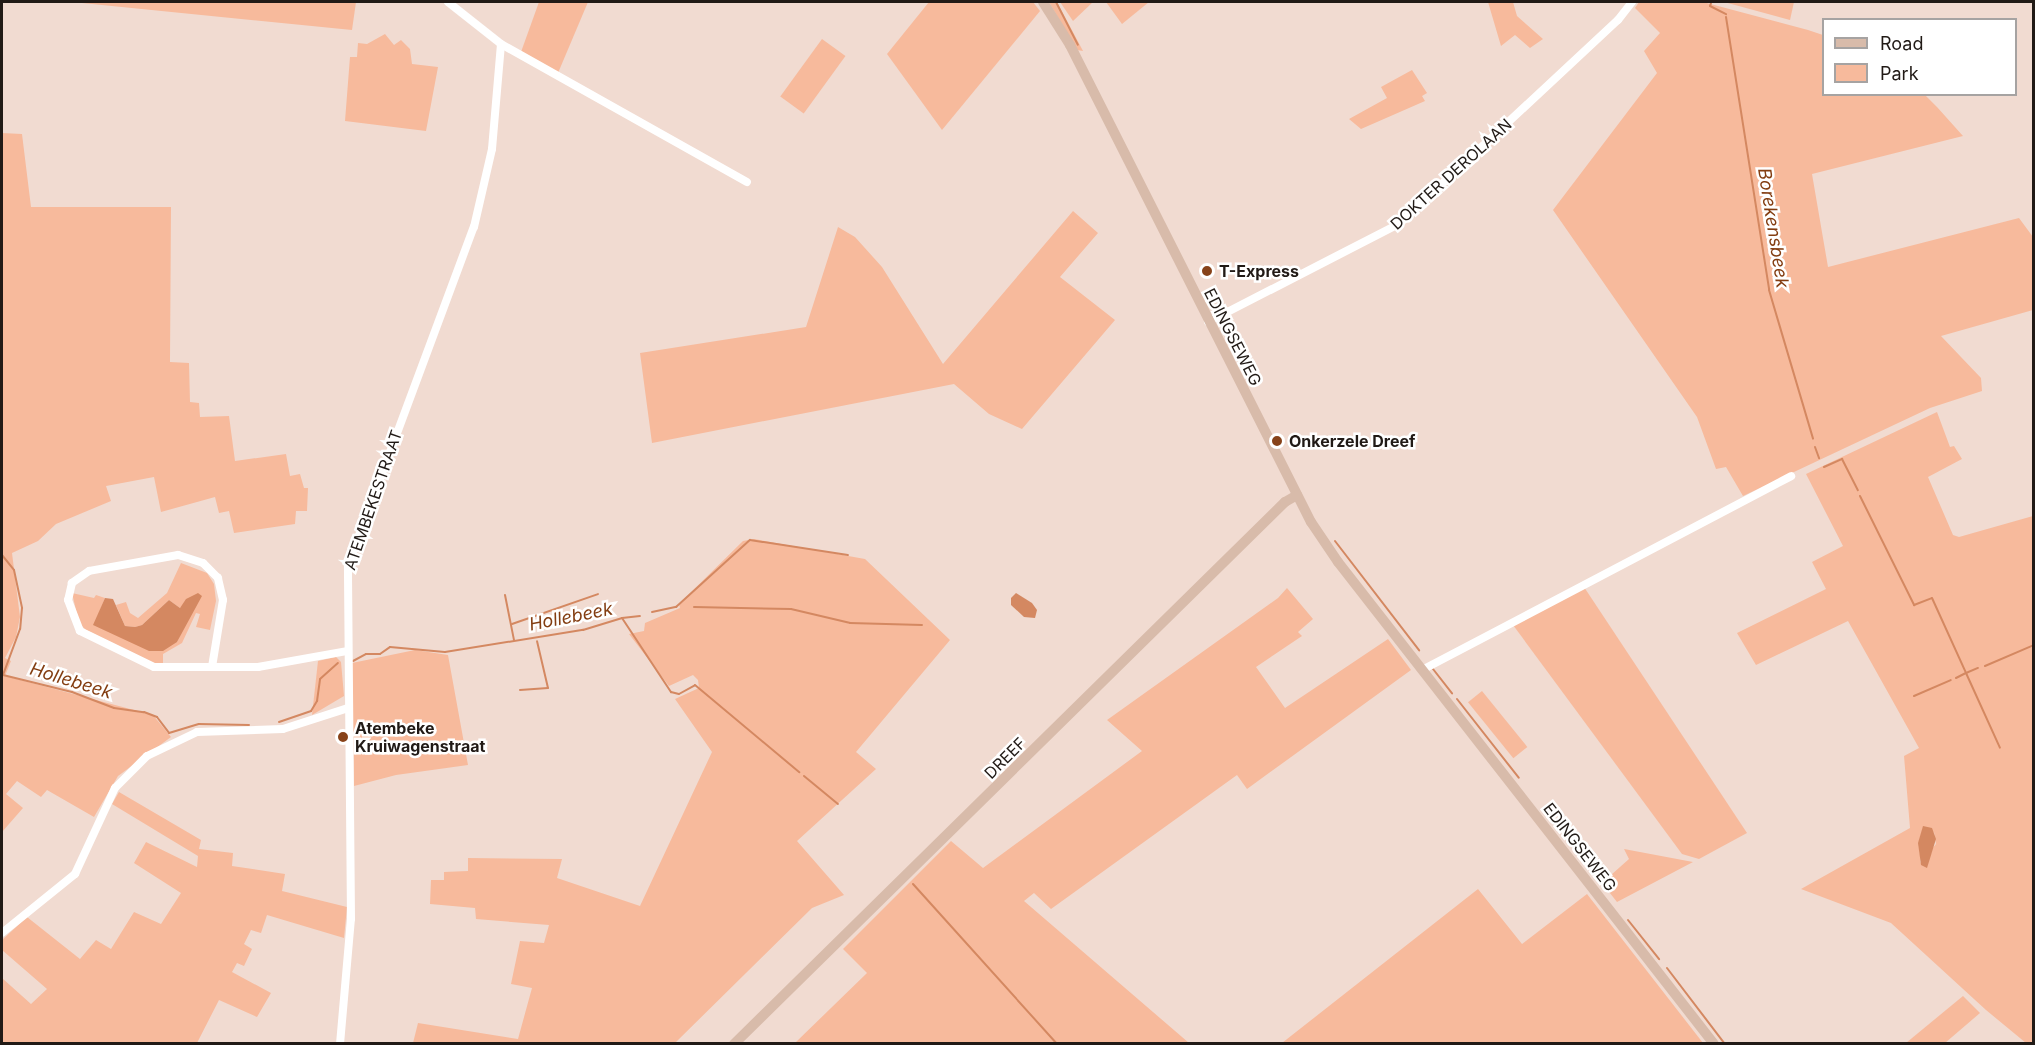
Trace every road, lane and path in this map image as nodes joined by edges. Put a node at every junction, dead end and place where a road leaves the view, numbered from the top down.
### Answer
1 (448, 2) edge
2 (1043, 2) edge
3 (1632, 2) edge
4 (501, 44) junction
5 (747, 182) dead end
6 (1208, 322) junction
7 (1791, 476) dead end
8 (1297, 495) junction
9 (347, 651) junction
10 (212, 667) junction
11 (1422, 670) junction
12 (348, 708) junction
13 (2, 933) edge
14 (340, 1044) edge
15 (734, 1044) edge
16 (1714, 1044) edge

1 - 4 street
2 - 6 main road, EDINGSEWEG
3 - 6 street, DOKTER DEROLAAN
4 - 5 street
4 - 9 street, ATEMBEKESTRAAT
6 - 8 main road, EDINGSEWEG
7 - 11 street
8 - 11 main road, EDINGSEWEG
8 - 15 main road, DREEF
9 - 10 street
9 - 12 street, ATEMBEKESTRAAT
10 - 10 street
11 - 16 main road, EDINGSEWEG
12 - 13 street
12 - 14 street, ATEMBEKESTRAAT

